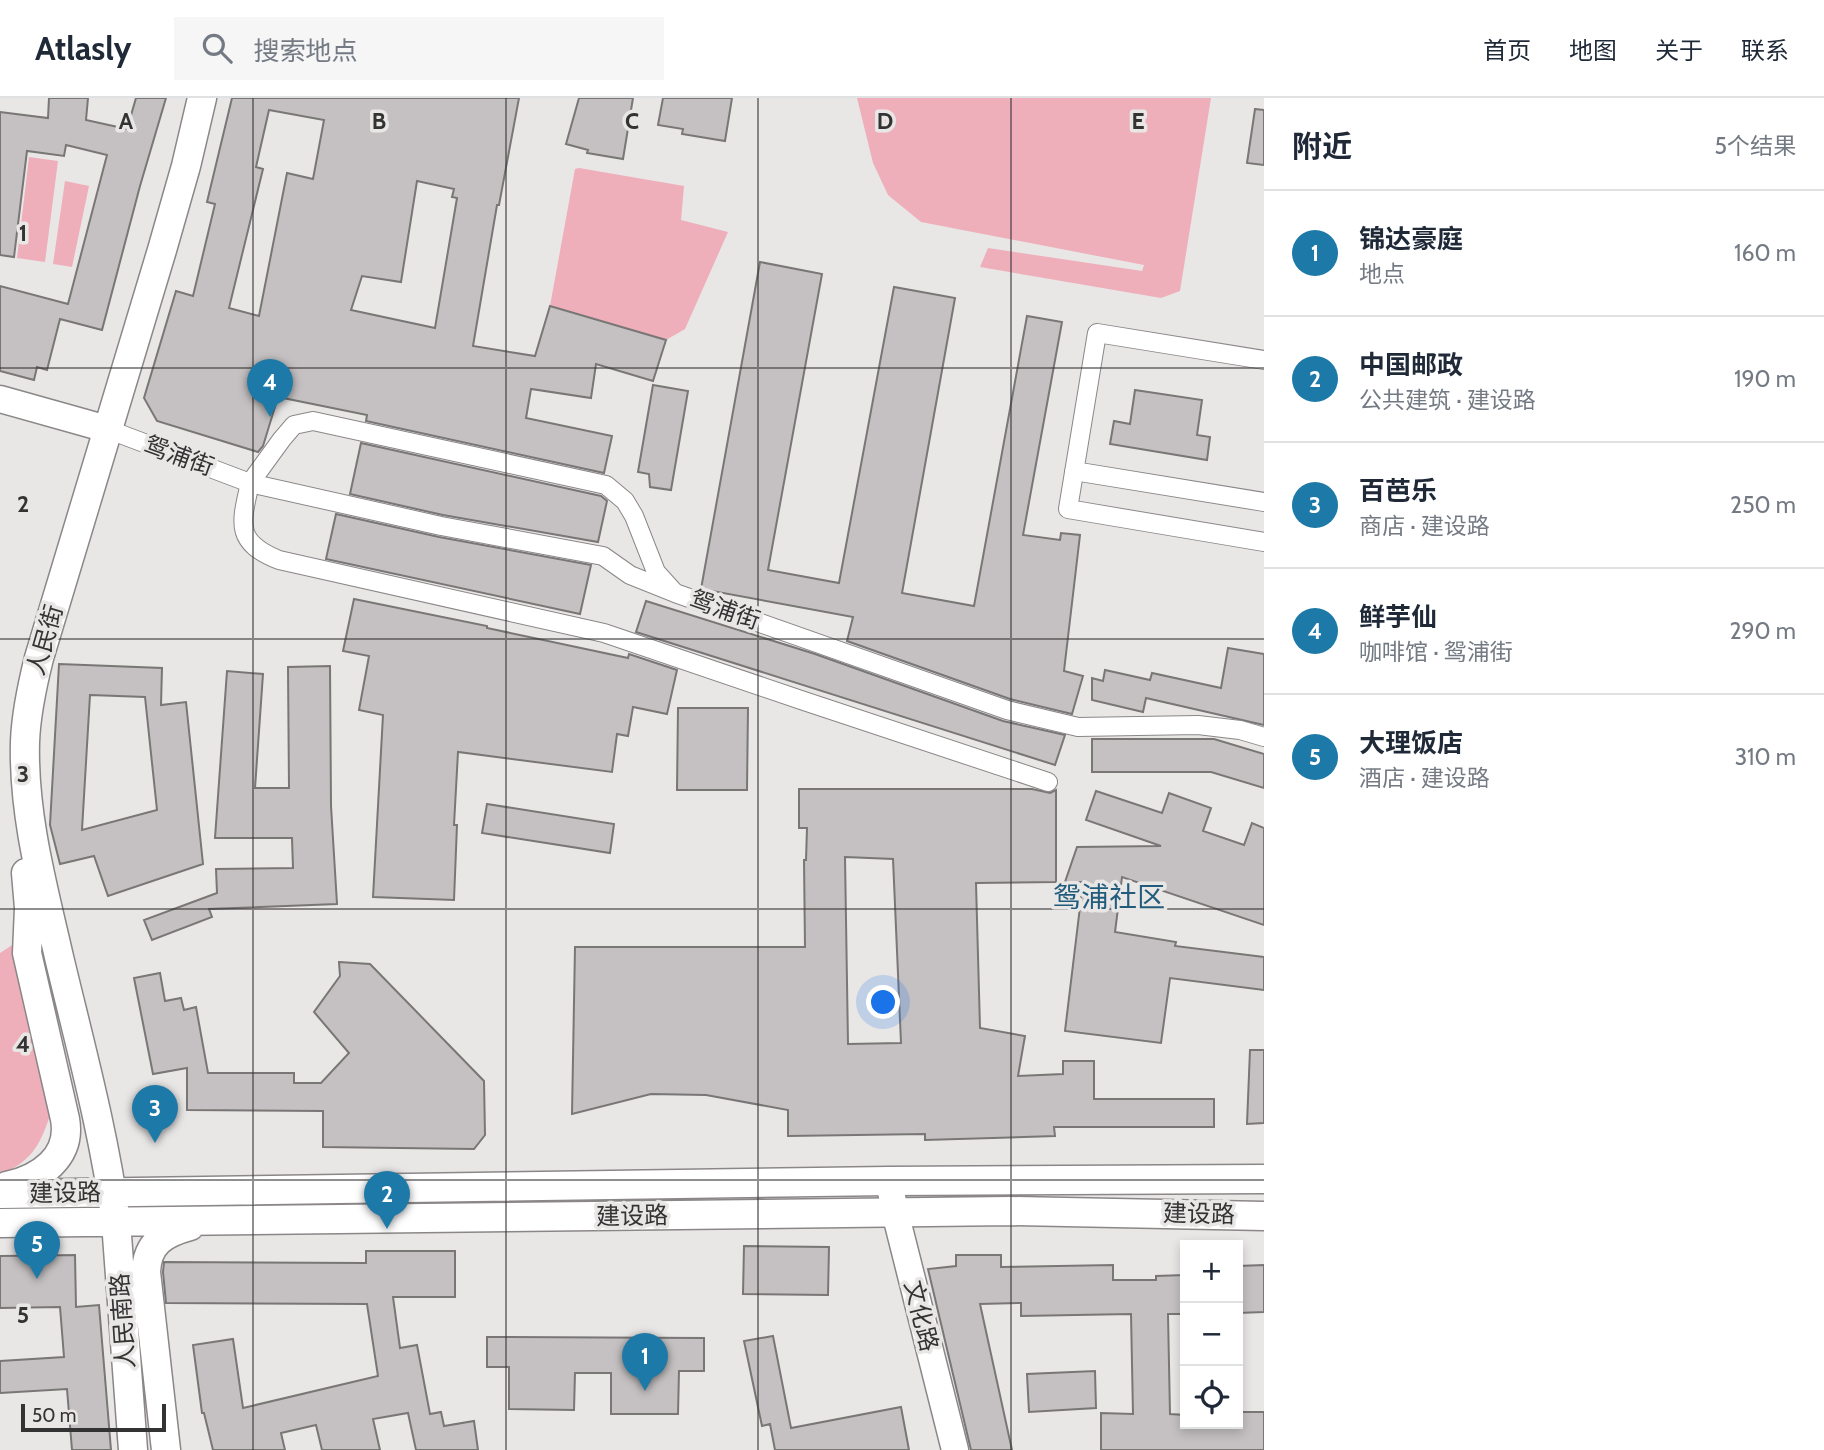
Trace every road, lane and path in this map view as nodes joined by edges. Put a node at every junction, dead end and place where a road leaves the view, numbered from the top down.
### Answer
1 (202, 98) edge
2 (1264, 360) edge
3 (0, 399) edge
4 (107, 429) junction
5 (1074, 471) junction
6 (250, 483) junction
7 (1264, 502) edge
8 (1264, 542) edge
9 (675, 593) junction
10 (1264, 737) edge
11 (1048, 782) dead end
12 (27, 793) junction
13 (1264, 1180) edge
14 (889, 1181) junction
15 (0, 1188) edge
16 (112, 1192) junction
17 (0, 1194) edge
18 (895, 1212) junction
19 (1264, 1216) edge
20 (210, 1221) junction
21 (116, 1222) junction
22 (0, 1223) edge
23 (133, 1450) edge
24 (166, 1450) edge
25 (955, 1450) edge

1 - 4 main road, 人民街
2 - 5 street
3 - 4 street
4 - 6 street, 鸳浦街
4 - 12 main road, 人民街
5 - 7 street
5 - 8 street
6 - 9 street
6 - 9 street, 鸳浦街
6 - 11 street
9 - 10 street, 鸳浦街
12 - 15 main road
12 - 16 main road, 人民街
13 - 14 main road, 建设路
14 - 16 main road, 建设路
14 - 18 street, 文化路
16 - 17 main road, 建设路
16 - 21 main road, 人民南路
18 - 19 main road, 建设路
18 - 20 main road, 建设路
18 - 25 street, 文化路
20 - 21 main road, 建设路
20 - 24 main road
21 - 22 main road, 建设路
21 - 23 main road, 人民南路

